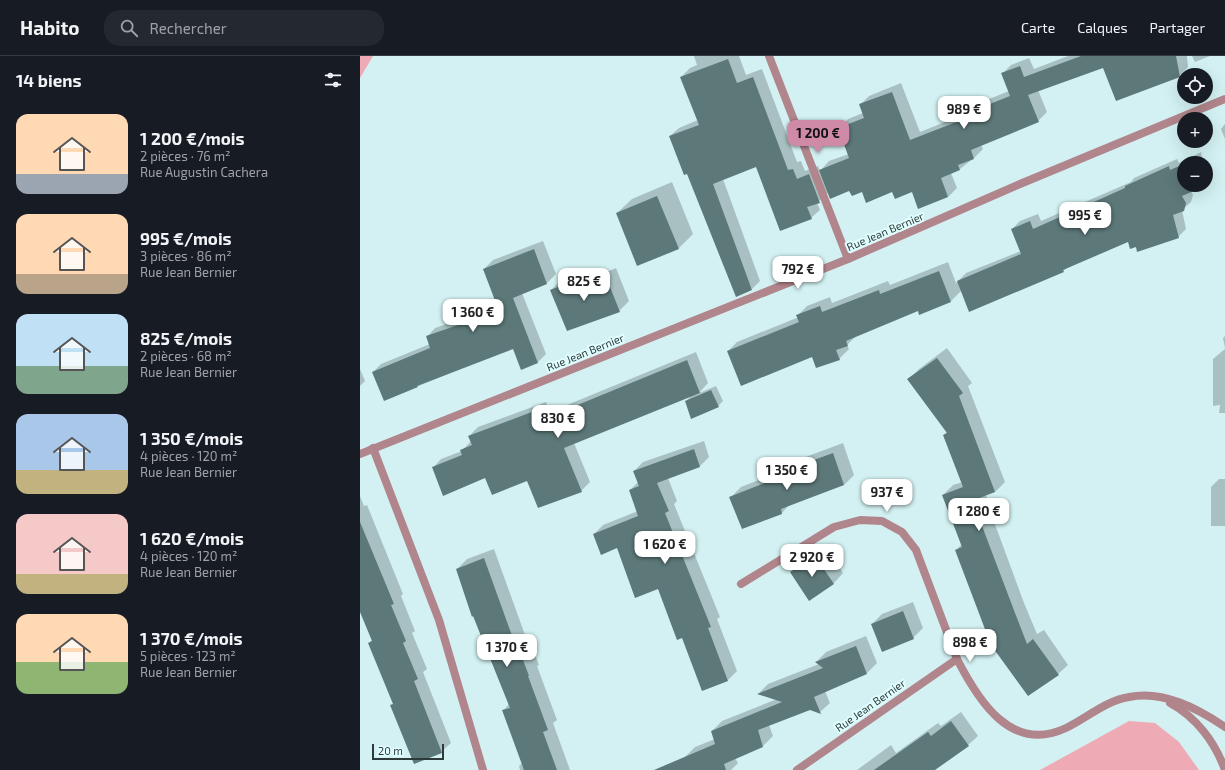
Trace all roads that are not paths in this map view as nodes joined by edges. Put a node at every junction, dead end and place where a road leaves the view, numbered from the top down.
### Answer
1 (769, 56) edge
2 (1225, 99) edge
3 (848, 259) junction
4 (374, 448) junction
5 (360, 454) edge
6 (741, 584) dead end
7 (956, 659) junction
8 (1155, 696) junction
9 (1225, 727) edge
10 (483, 770) edge
11 (797, 770) edge
12 (1225, 770) edge

1 - 3 street
2 - 3 street, Rue Jean Bernier
3 - 4 street, Rue Jean Bernier
4 - 5 street, Rue Jean Bernier
4 - 10 street
6 - 7 street
7 - 8 street
7 - 11 street, Rue Jean Bernier
8 - 9 street
8 - 12 street

